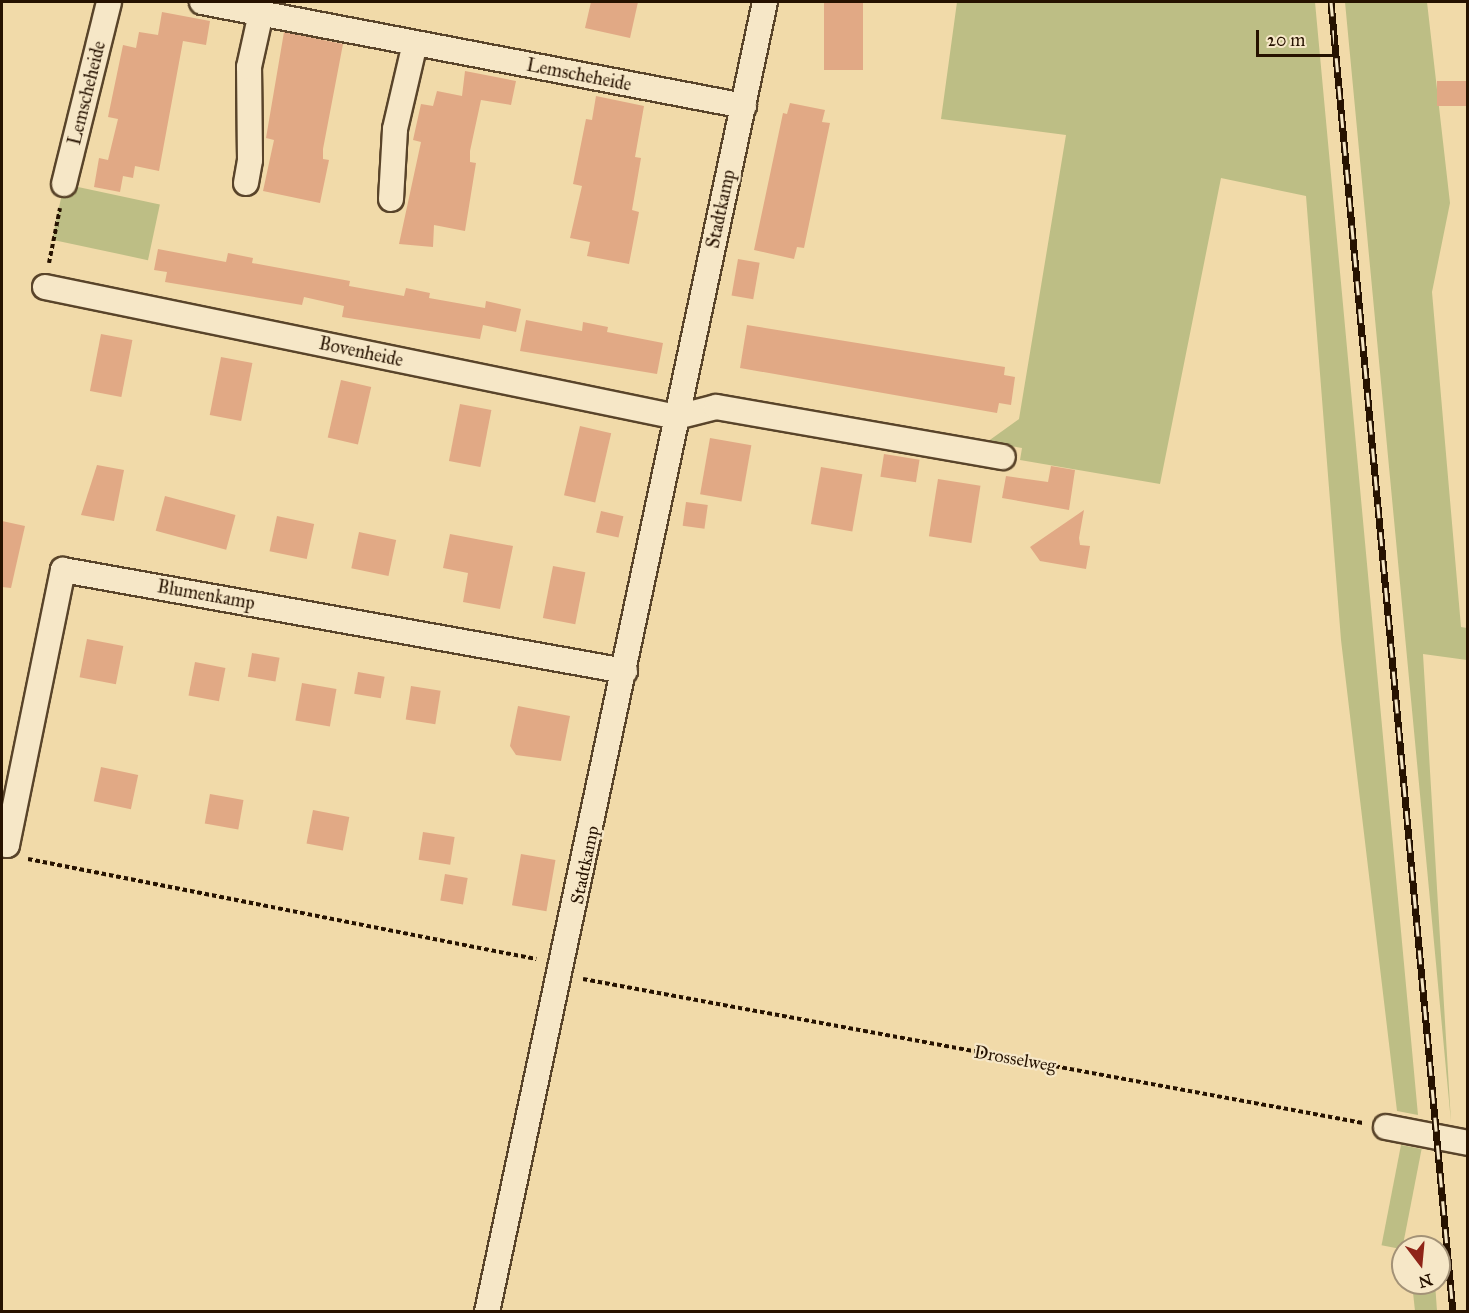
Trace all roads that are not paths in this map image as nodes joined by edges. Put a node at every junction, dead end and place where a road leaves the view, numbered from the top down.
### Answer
1 (109, 2) edge
2 (202, 2) edge
3 (765, 2) edge
4 (261, 13) junction
5 (415, 43) junction
6 (744, 106) junction
7 (246, 183) dead end
8 (64, 184) road end
9 (391, 199) dead end
10 (45, 288) road end
11 (676, 417) junction
12 (1003, 457) dead end
13 (626, 671) junction
14 (4, 845) edge
15 (1386, 1127) road end
16 (1467, 1143) edge
17 (487, 1311) edge

1 - 8 street, Lemscheheide
2 - 4 street, Lemscheheide
3 - 6 street, Stadtkamp
4 - 5 street, Lemscheheide
4 - 7 street
5 - 6 street, Lemscheheide
5 - 9 street
6 - 11 street, Stadtkamp
10 - 11 street, Bovenheide
11 - 12 street
11 - 13 street, Stadtkamp
13 - 14 street, Blumenkamp
13 - 17 street, Stadtkamp
15 - 16 street

